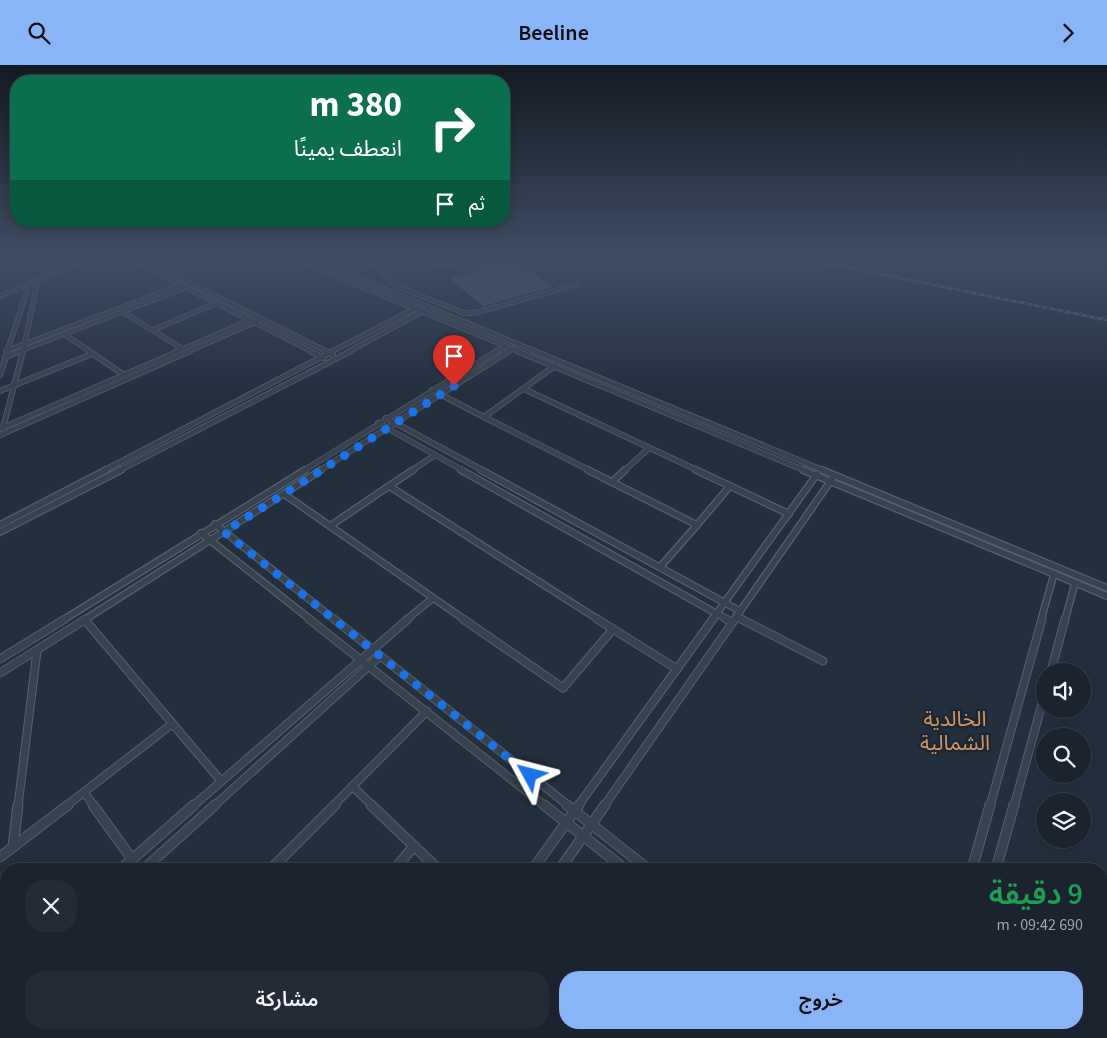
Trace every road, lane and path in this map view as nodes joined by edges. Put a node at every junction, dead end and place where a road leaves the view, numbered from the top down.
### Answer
1 (22, 302) edge
2 (33, 302) edge
3 (136, 302) edge
4 (147, 302) edge
5 (228, 302) edge
6 (399, 302) edge
7 (417, 302) edge
8 (438, 302) edge
9 (510, 302) edge
10 (217, 303) joint
11 (132, 304) junction
12 (423, 305) junction
13 (137, 306) junction
14 (429, 308) junction
15 (415, 309) junction
16 (123, 312) junction
17 (422, 312) junction
18 (257, 317) junction
19 (262, 319) junction
20 (249, 320) junction
21 (254, 322) junction
22 (153, 330) junction
23 (64, 334) junction
24 (512, 342) junction
25 (518, 345) junction
26 (504, 346) junction
27 (24, 347) junction
28 (183, 349) junction
29 (512, 349) junction
30 (6, 351) junction
31 (92, 354) junction
32 (331, 354) junction
33 (5, 357) junction
34 (337, 357) junction
35 (323, 358) junction
36 (330, 362) junction
37 (560, 363) junction
38 (554, 367) junction
39 (0, 375) edge
40 (124, 375) junction
41 (15, 385) junction
42 (524, 389) junction
43 (432, 390) junction
44 (0, 391) edge
45 (440, 395) junction
46 (484, 417) junction
47 (386, 418) junction
48 (378, 423) junction
49 (395, 423) junction
50 (386, 429) junction
51 (1, 430) edge
52 (649, 448) junction
53 (435, 455) junction
54 (818, 473) junction
55 (832, 479) junction
56 (612, 482) junction
57 (389, 486) junction
58 (730, 486) junction
59 (284, 494) junction
60 (789, 514) junction
61 (215, 524) junction
62 (0, 525) edge
63 (697, 525) junction
64 (330, 526) junction
65 (0, 532) edge
66 (224, 532) junction
67 (201, 533) junction
68 (211, 540) junction
69 (661, 566) junction
70 (1054, 574) junction
71 (1075, 583) junction
72 (1107, 588) edge
73 (1107, 596) edge
74 (434, 598) junction
75 (726, 601) junction
76 (718, 612) junction
77 (736, 616) junction
78 (85, 620) junction
79 (613, 629) junction
80 (371, 649) junction
81 (37, 651) junction
82 (380, 656) junction
83 (0, 659) edge
84 (361, 659) junction
85 (822, 661) dead end
86 (1053, 663) edge
87 (370, 666) junction
88 (677, 669) junction
89 (0, 673) edge
90 (427, 711) junction
91 (1038, 718) edge
92 (172, 724) junction
93 (222, 781) junction
94 (352, 786) junction
95 (84, 792) junction
96 (575, 811) junction
97 (567, 822) junction
98 (592, 824) junction
99 (584, 835) junction
100 (414, 846) junction
101 (14, 847) junction
102 (0, 857) edge
103 (132, 859) junction
104 (128, 863) edge
105 (151, 863) edge
106 (277, 863) edge
107 (400, 863) edge
108 (432, 863) edge
109 (537, 863) edge
110 (564, 863) edge
111 (618, 863) edge
112 (641, 863) edge
113 (974, 863) edge
114 (998, 863) edge

1 - 30 street
2 - 27 street
3 - 11 street
4 - 13 street
5 - 18 street
6 - 15 street
7 - 12 street
8 - 9 street
10 - 20 street
10 - 22 street
11 - 13 street
11 - 27 street
12 - 14 street
12 - 15 street
13 - 16 street
14 - 17 street
14 - 24 street
15 - 17 street
15 - 32 street
16 - 22 street
16 - 23 street
17 - 26 street
17 - 34 street
18 - 19 street
18 - 20 street
19 - 21 street
19 - 32 street
20 - 21 street
20 - 28 street
21 - 35 street
21 - 51 street
22 - 28 street
23 - 27 street
23 - 31 street
24 - 25 street
24 - 26 street
25 - 29 street
25 - 37 street
26 - 29 street
26 - 43 street
27 - 30 street
27 - 33 street
27 - 41 street
28 - 40 street
29 - 38 street
29 - 45 street
30 - 33 street
31 - 40 street
31 - 41 street
32 - 34 street
32 - 35 street
33 - 39 street
34 - 36 street
35 - 36 street
35 - 62 street
36 - 65 street
37 - 38 street
37 - 54 street
38 - 42 street
38 - 54 street
40 - 51 street
41 - 44 street
41 - 51 street
42 - 46 street
42 - 52 street
43 - 45 street
43 - 47 street
45 - 46 street
45 - 49 street
46 - 56 street
47 - 48 street
47 - 49 street
48 - 50 street
48 - 61 street
49 - 50 street
49 - 69 street
50 - 53 street
50 - 59 street
52 - 56 street
52 - 58 street
53 - 57 street
53 - 76 street
54 - 55 street
54 - 60 street
55 - 70 street
55 - 72 street
55 - 77 street
56 - 63 street
57 - 64 street
57 - 79 street
58 - 60 street
58 - 63 street
59 - 64 street
59 - 66 street
60 - 75 street
61 - 66 street
61 - 67 street
63 - 69 street
64 - 74 street
66 - 68 street
66 - 80 street
67 - 68 street
67 - 83 street
68 - 78 street
68 - 84 street
69 - 75 street
70 - 71 street
70 - 113 street
71 - 73 street
71 - 86 street
74 - 79 street
74 - 80 street
75 - 76 street
75 - 77 street
76 - 77 street
76 - 88 street
77 - 85 street
77 - 98 street
78 - 81 street
78 - 92 street
79 - 88 street
80 - 82 street
80 - 84 street
81 - 89 street
81 - 101 street
82 - 87 street
82 - 96 street
84 - 87 street
84 - 93 street
87 - 90 street
87 - 105 street
88 - 96 street
90 - 94 street
90 - 97 street
91 - 114 street
92 - 93 street
92 - 95 street
93 - 103 street
94 - 100 street
94 - 106 street
95 - 101 street
95 - 103 street
96 - 97 street
96 - 98 street
97 - 99 street
97 - 109 street
98 - 99 street
98 - 112 street
99 - 110 street
99 - 111 street
100 - 107 street
100 - 108 street
101 - 102 street
103 - 104 street

